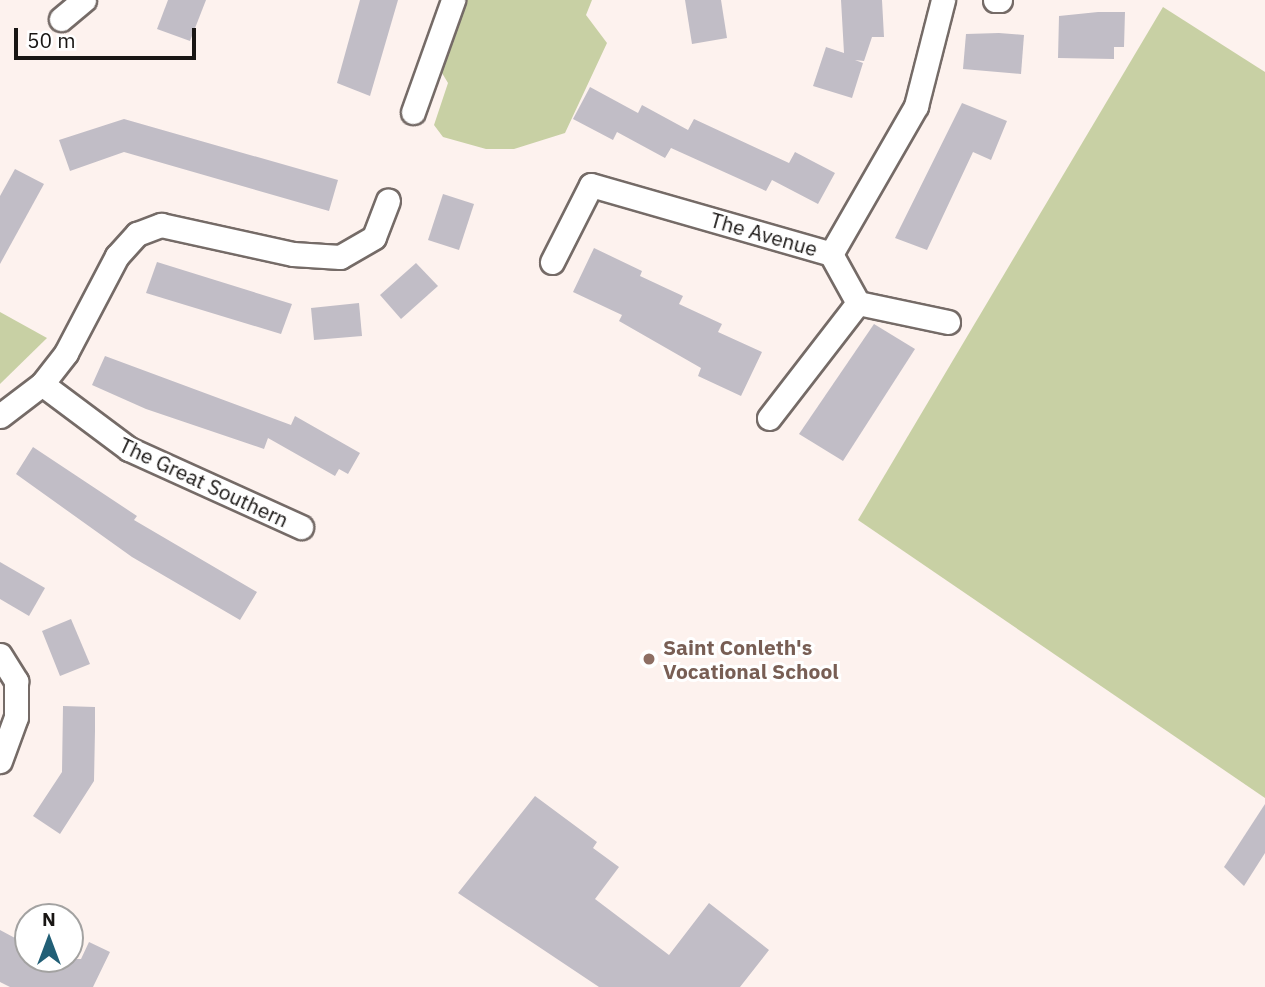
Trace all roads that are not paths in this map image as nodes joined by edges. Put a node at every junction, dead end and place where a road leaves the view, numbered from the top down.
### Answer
1 (84, 0) edge
2 (453, 0) edge
3 (943, 0) edge
4 (61, 19) dead end
5 (413, 113) dead end
6 (388, 201) dead end
7 (831, 254) junction
8 (552, 262) dead end
9 (858, 303) junction
10 (948, 322) dead end
11 (42, 384) junction
12 (0, 416) edge
13 (769, 418) dead end
14 (300, 527) dead end
15 (0, 654) edge
16 (0, 761) edge

1 - 4 street
2 - 5 street
3 - 7 street, The Avenue
6 - 11 street
7 - 8 street, The Avenue
7 - 9 street
9 - 10 street
9 - 13 street
11 - 12 street
11 - 14 street, The Great Southern
15 - 16 street

